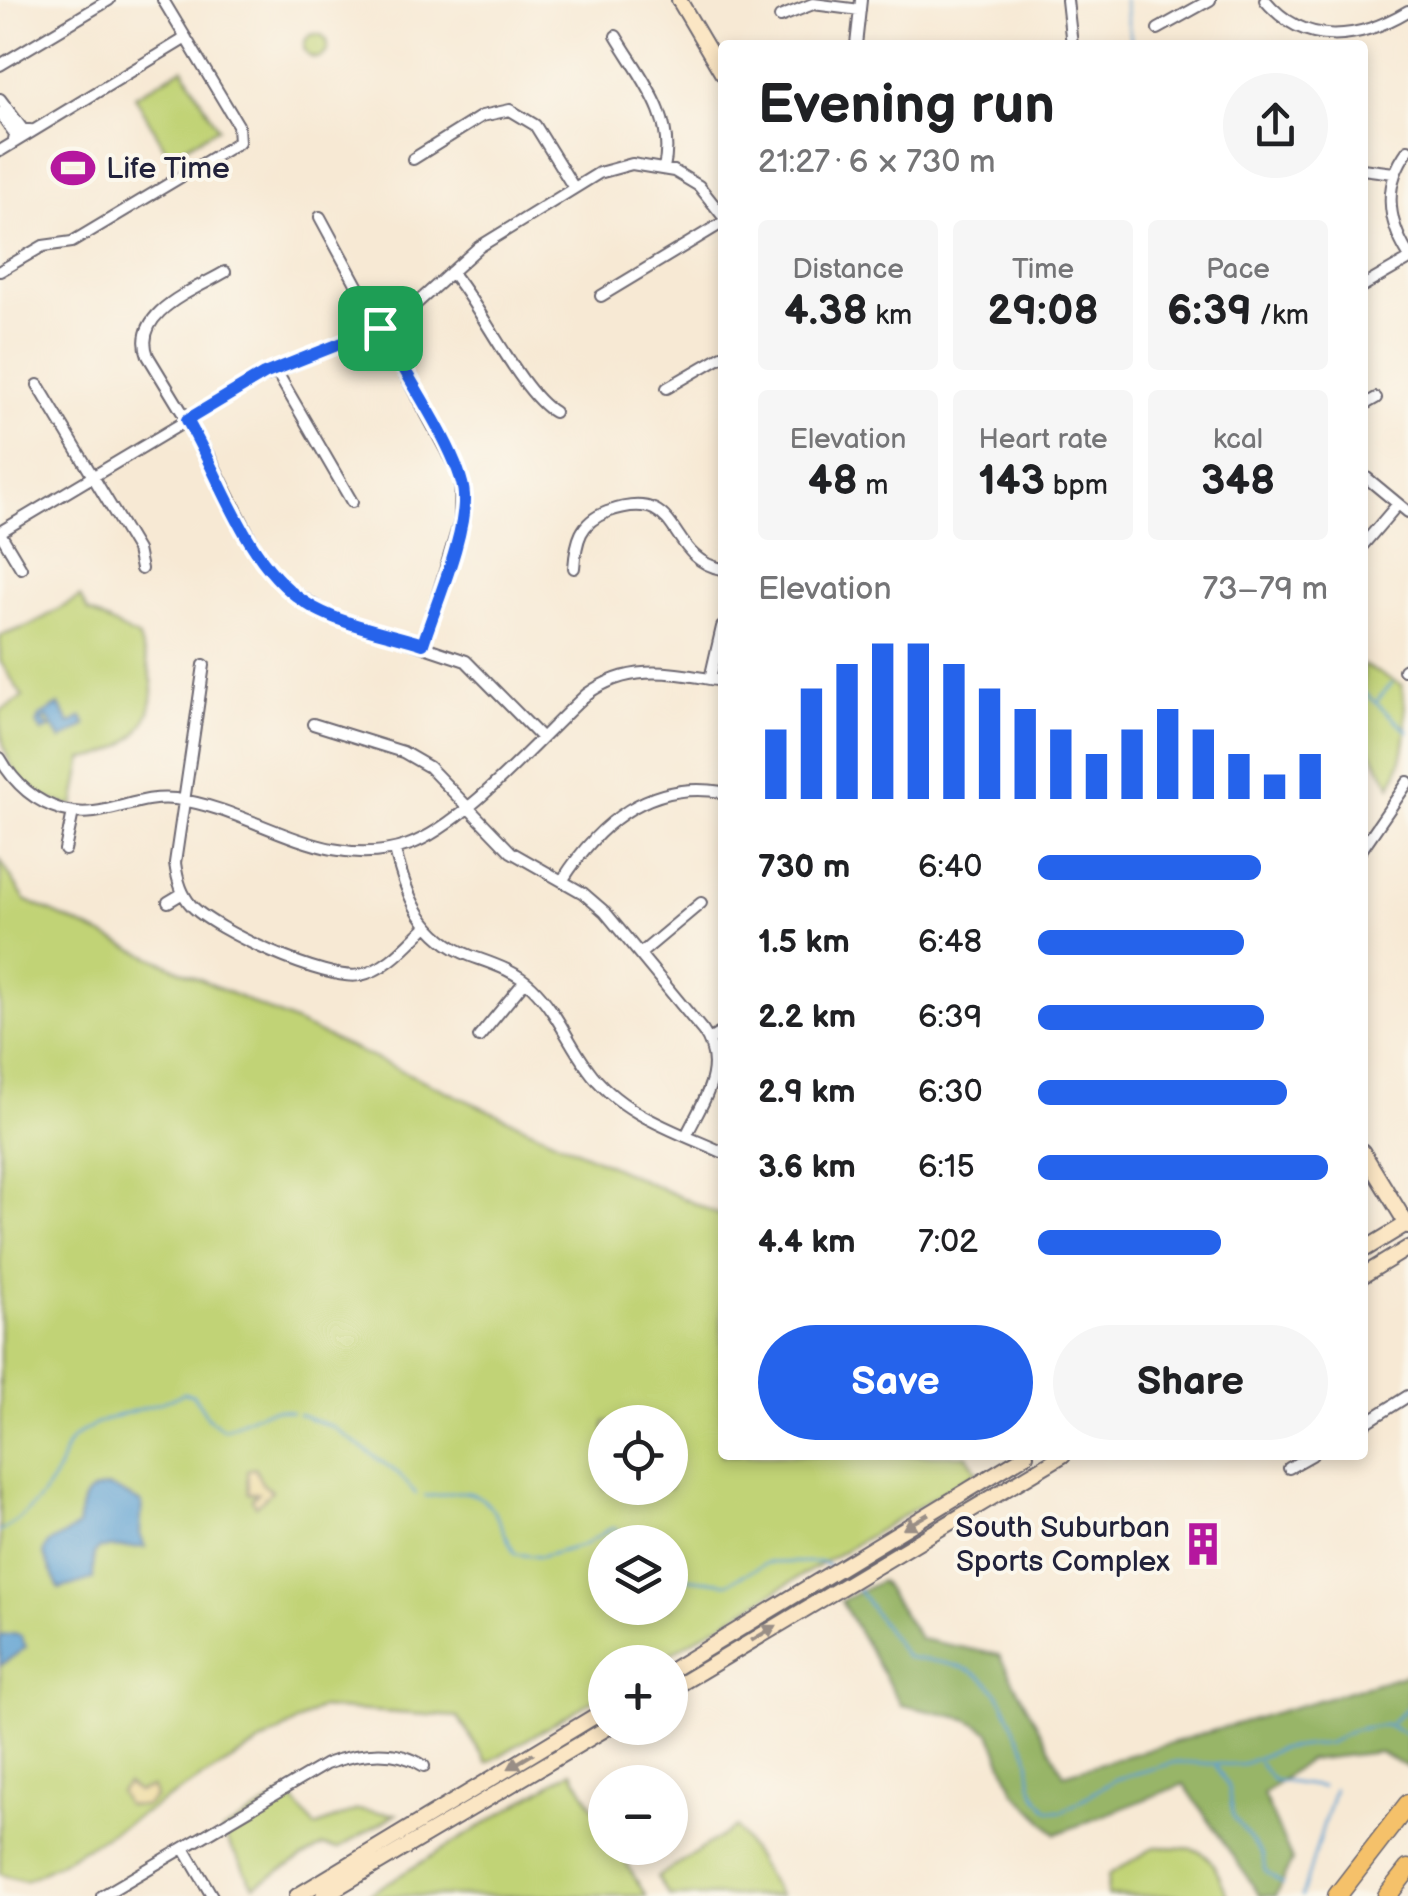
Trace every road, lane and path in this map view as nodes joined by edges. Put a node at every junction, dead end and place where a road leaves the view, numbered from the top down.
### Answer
1 (109, 0) edge
2 (163, 0) edge
3 (1067, 0) edge
4 (1210, 0) edge
5 (1265, 0) edge
6 (683, 2) edge
7 (860, 5) edge
8 (1408, 12) edge
9 (780, 18) dead end
10 (1158, 29) dead end
11 (616, 36) dead end
12 (186, 38) junction
13 (1314, 39) edge
14 (856, 40) edge
15 (1071, 40) edge
16 (0, 64) edge
17 (718, 66) edge
18 (515, 94) dead end
19 (0, 99) edge
20 (510, 110) junction
21 (0, 112) edge
22 (31, 130) junction
23 (14, 140) junction
24 (1408, 150) edge
25 (0, 151) edge
26 (413, 159) dead end
27 (664, 168) junction
28 (1368, 170) edge
29 (1394, 172) junction
30 (574, 188) junction
31 (718, 211) edge
32 (320, 216) dead end
33 (718, 226) edge
34 (1408, 257) edge
35 (0, 271) edge
36 (225, 272) dead end
37 (451, 272) junction
38 (1368, 283) edge
39 (601, 296) dead end
40 (132, 328) dead end
41 (380, 328) junction
42 (144, 332) junction
43 (718, 358) edge
44 (276, 370) junction
45 (38, 385) dead end
46 (667, 388) dead end
47 (1376, 398) dead end
48 (1368, 403) edge
49 (554, 412) dead end
50 (187, 420) junction
51 (92, 476) junction
52 (1368, 479) edge
53 (352, 502) dead end
54 (1403, 508) edge
55 (0, 532) edge
56 (1368, 540) edge
57 (21, 568) dead end
58 (574, 568) dead end
59 (718, 568) edge
60 (141, 570) dead end
61 (423, 644) junction
62 (204, 665) dead end
63 (716, 680) edge
64 (313, 724) dead end
65 (540, 736) junction
66 (0, 758) edge
67 (1408, 782) edge
68 (718, 792) edge
69 (185, 801) junction
70 (467, 807) junction
71 (73, 812) junction
72 (1368, 840) edge
73 (64, 850) dead end
74 (395, 850) junction
75 (562, 881) junction
76 (183, 893) junction
77 (168, 902) dead end
78 (701, 903) dead end
79 (428, 926) junction
80 (640, 954) junction
81 (358, 976) junction
82 (525, 981) junction
83 (360, 992) dead end
84 (718, 1034) edge
85 (479, 1037) dead end
86 (709, 1040) junction
87 (595, 1078) junction
88 (584, 1086) dead end
89 (686, 1136) junction
90 (718, 1150) edge
91 (1368, 1162) edge
92 (1408, 1225) edge
93 (1368, 1248) edge
94 (1408, 1248) edge
95 (1368, 1272) edge
96 (1408, 1396) edge
97 (1368, 1421) edge
98 (1018, 1460) edge
99 (1056, 1460) edge
100 (1303, 1460) edge
101 (1289, 1468) dead end
102 (688, 1661) edge
103 (688, 1679) edge
104 (588, 1720) edge
105 (588, 1739) edge
106 (424, 1766) dead end
107 (1408, 1804) edge
108 (184, 1848) junction
109 (1408, 1869) edge
110 (102, 1896) edge
111 (212, 1896) edge
112 (297, 1896) edge
113 (323, 1896) edge
114 (1337, 1896) edge
115 (1387, 1896) edge

1 - 16 street
2 - 12 street
3 - 15 street
4 - 10 street
5 - 13 street
6 - 17 main road
7 - 9 street
7 - 14 street
8 - 13 street
11 - 27 street
12 - 22 street
12 - 35 street
18 - 20 street
19 - 22 street
20 - 26 street
20 - 30 street
21 - 23 street
22 - 23 street
23 - 25 street
24 - 29 street
27 - 30 street
27 - 31 street
28 - 29 street
29 - 34 street
30 - 37 street
32 - 41 street
33 - 39 street
34 - 38 street
36 - 42 street
37 - 41 street
37 - 49 street
40 - 42 street
41 - 44 street
41 - 61 street
42 - 50 street
43 - 46 street
44 - 50 street
44 - 53 street
45 - 51 street
47 - 48 street
50 - 51 street
50 - 61 street
51 - 55 street
51 - 60 street
52 - 54 street
54 - 56 street
55 - 57 street
58 - 59 street
61 - 65 street
62 - 69 street
63 - 65 street
64 - 70 street
65 - 70 street
66 - 71 street
67 - 72 street
68 - 75 street
69 - 71 street
69 - 74 street
69 - 76 street
70 - 74 street
70 - 75 street
71 - 73 street
74 - 79 street
75 - 80 street
76 - 77 street
76 - 81 street
78 - 80 street
79 - 81 street
79 - 82 street
80 - 86 street
81 - 83 street
82 - 85 street
82 - 87 street
84 - 86 street
86 - 89 street
87 - 88 street
87 - 89 street
89 - 90 street
91 - 92 main road
92 - 93 main road
94 - 95 main road
96 - 97 street
98 -> 102 main road
103 -> 99 main road
100 - 101 street
104 -> 112 main road
105 - 113 main road
106 - 108 street
107 - 114 highway
108 - 110 street
108 - 111 street
109 - 115 highway

